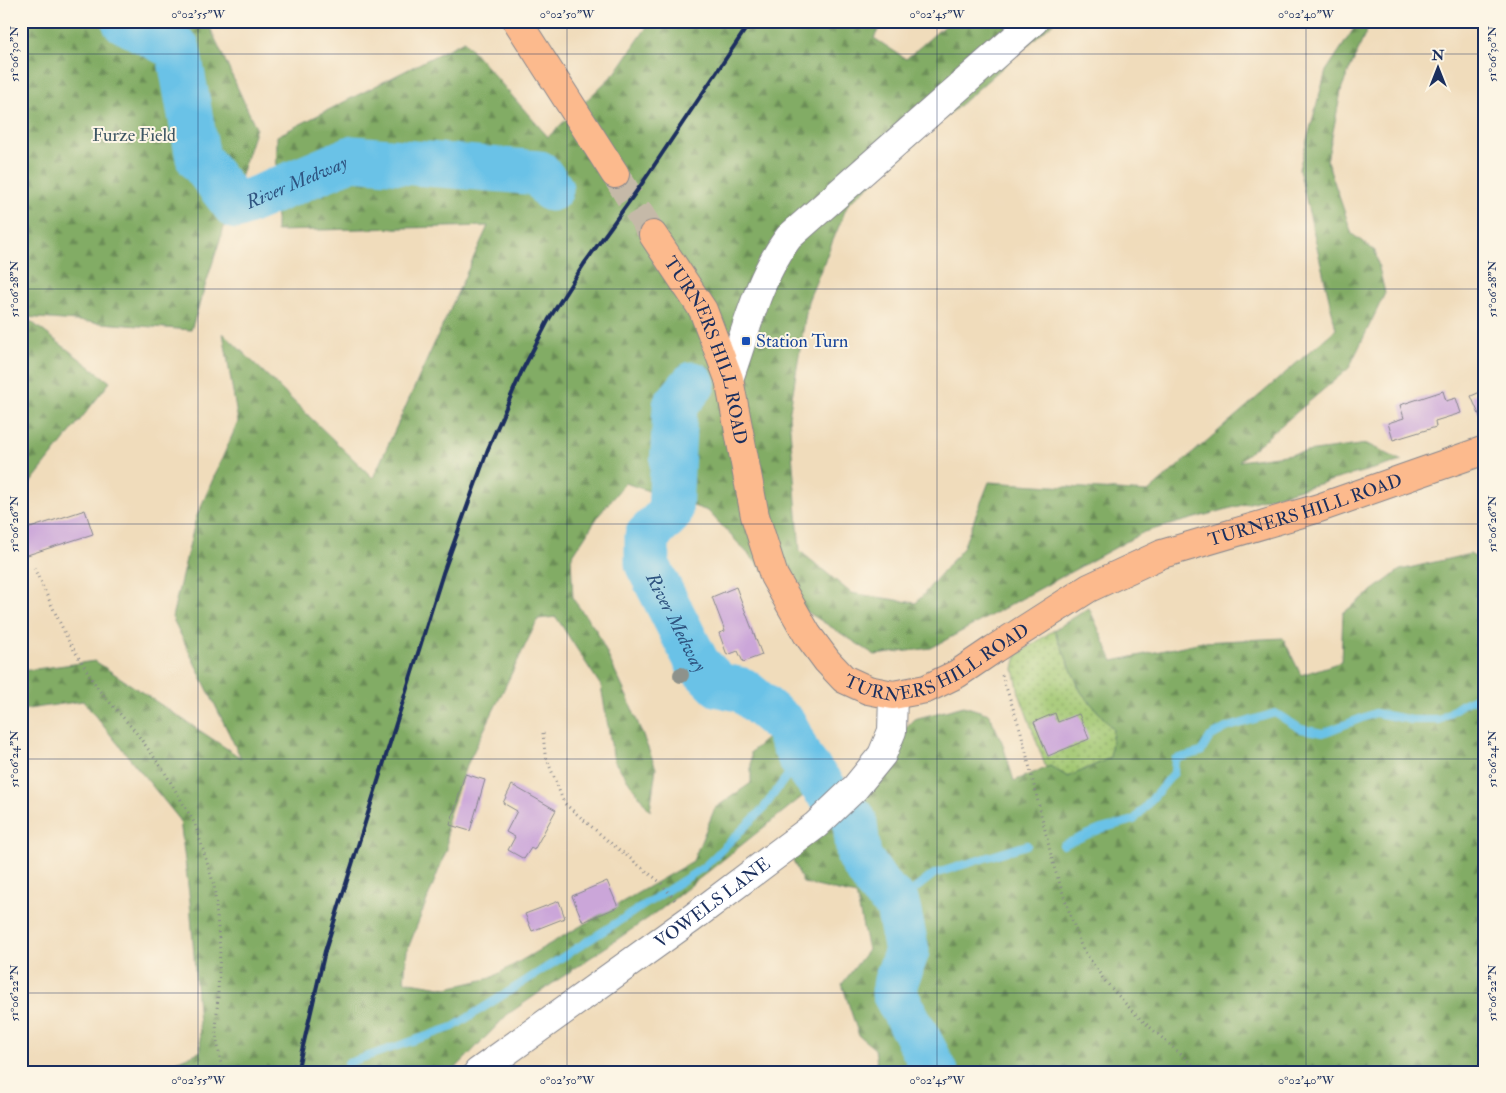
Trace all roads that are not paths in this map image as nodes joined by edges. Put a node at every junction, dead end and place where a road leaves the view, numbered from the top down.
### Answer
1 (517, 21) edge
2 (1034, 21) edge
3 (615, 174) tunnel mouth
4 (653, 234) tunnel mouth
5 (729, 379) junction
6 (1485, 450) edge
7 (893, 695) junction
8 (478, 1072) edge

1 - 3 main road
2 - 5 street
4 - 5 main road, TURNERS HILL ROAD
5 - 7 main road, TURNERS HILL ROAD
6 - 7 main road, TURNERS HILL ROAD
7 - 8 street, VOWELS LANE

